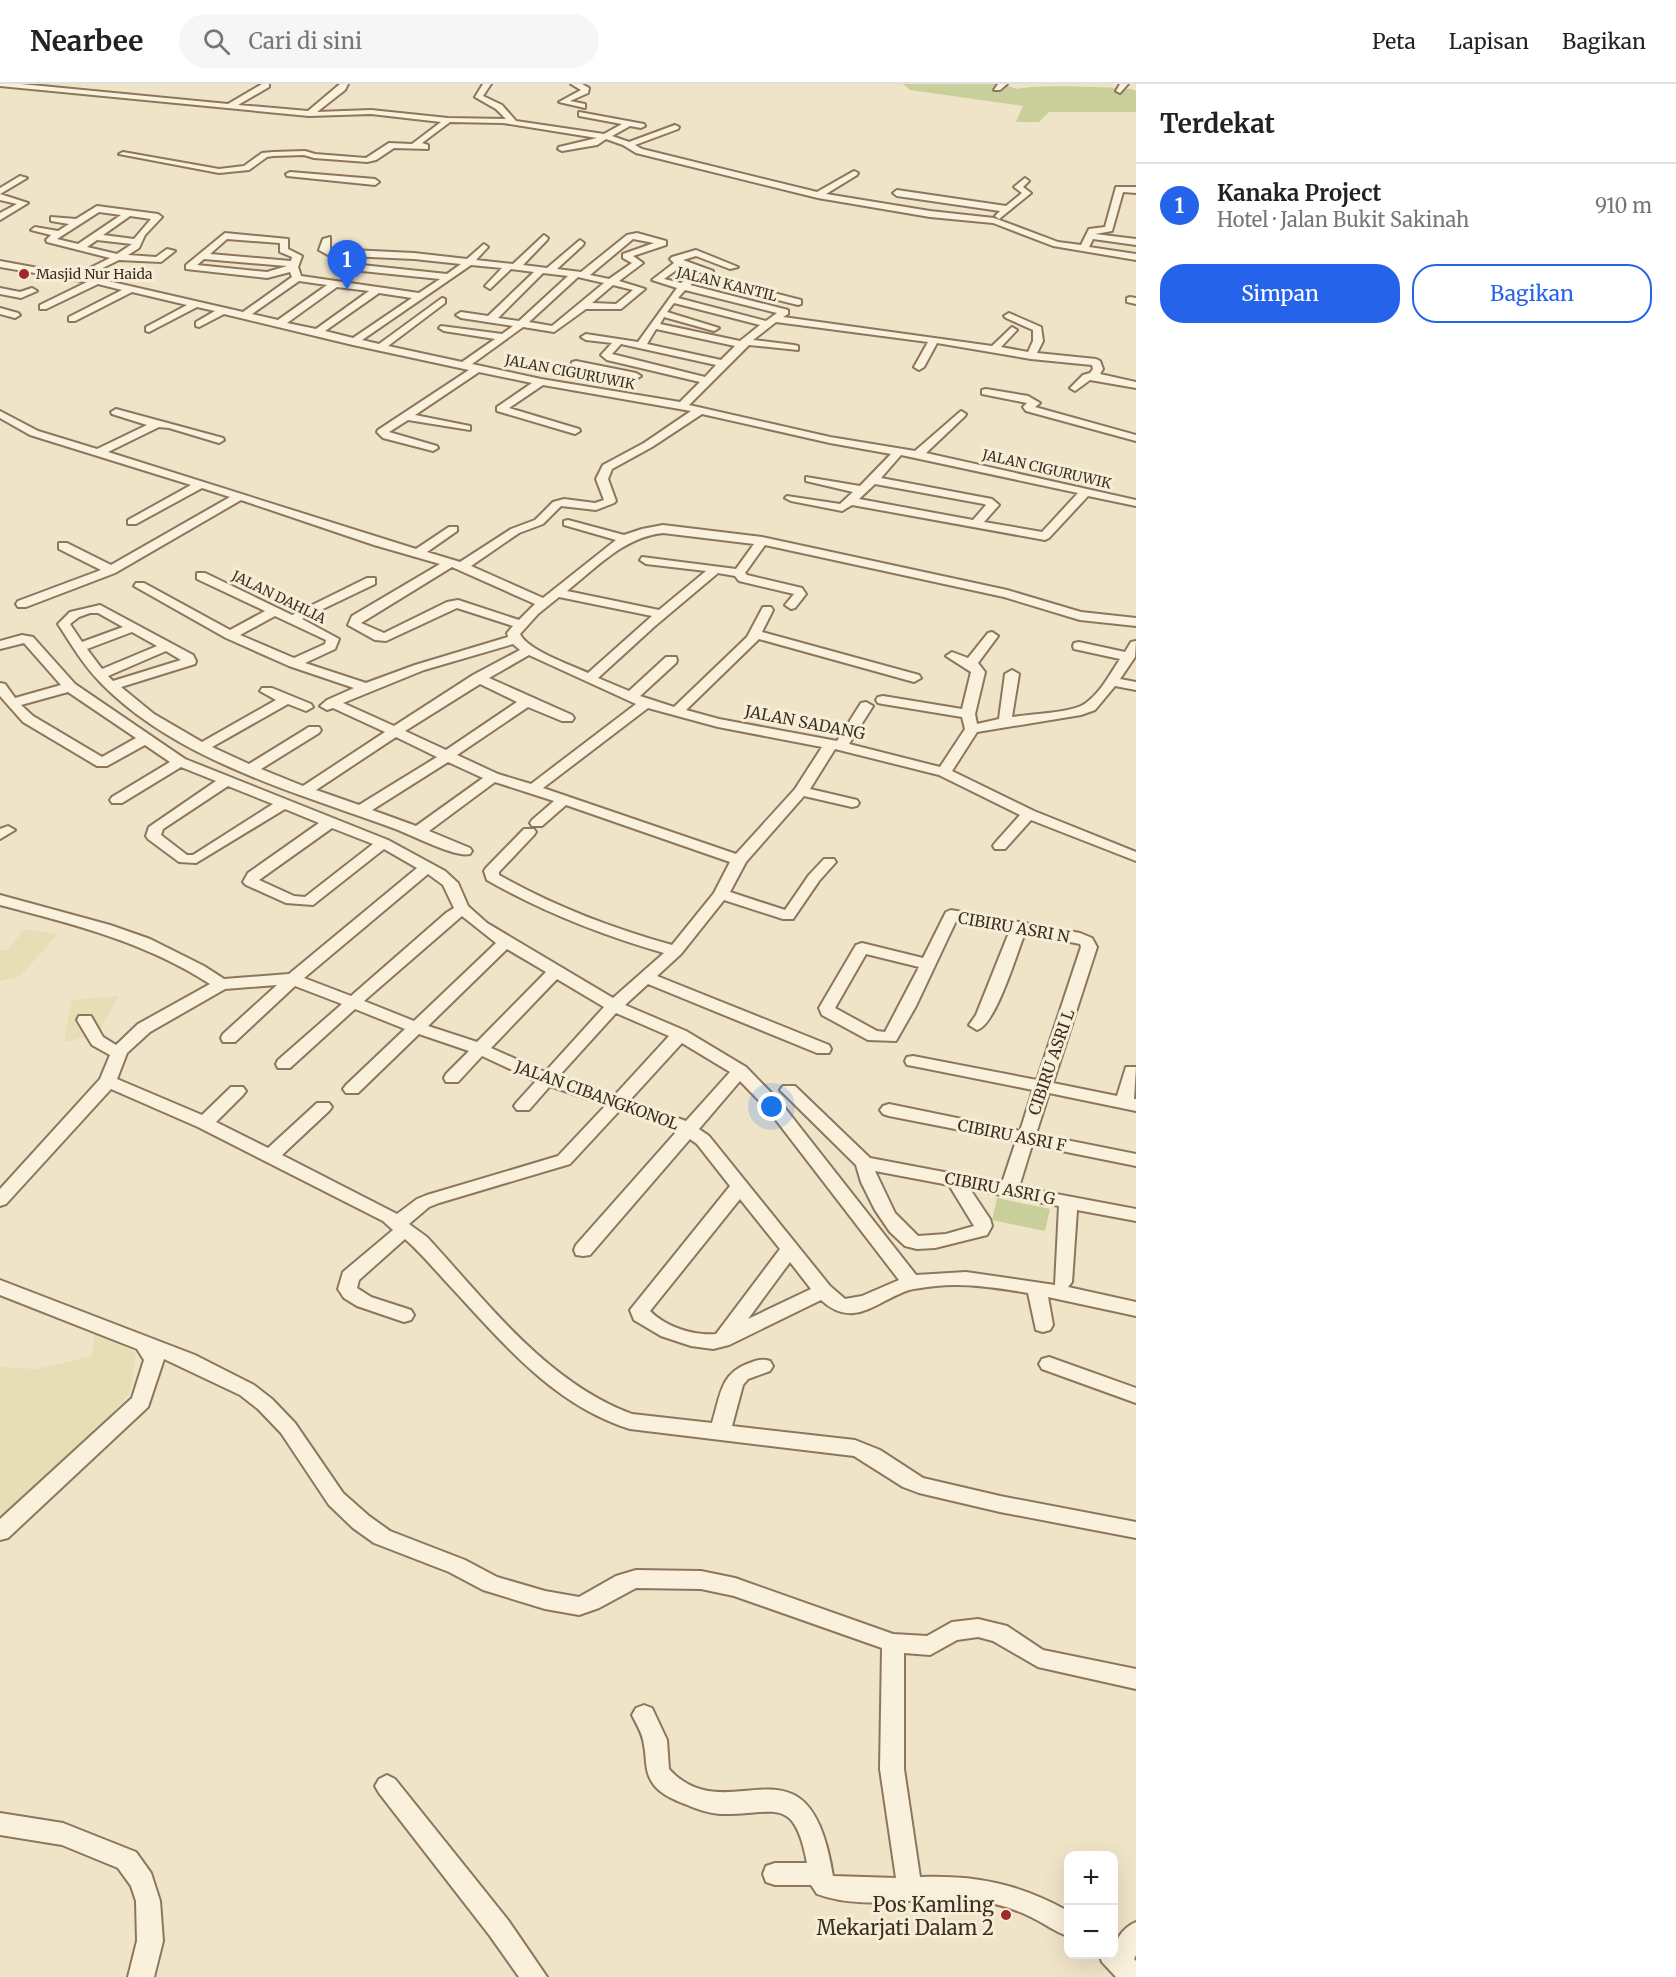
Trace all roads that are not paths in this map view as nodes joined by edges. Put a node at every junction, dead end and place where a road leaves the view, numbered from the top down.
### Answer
1 (0, 84) edge
2 (266, 84) edge
3 (344, 84) edge
4 (487, 84) edge
5 (575, 84) edge
6 (229, 107) junction
7 (250, 108) junction
8 (309, 114) junction
9 (242, 115) dead end
10 (448, 120) junction
11 (612, 120) junction
12 (513, 122) junction
13 (628, 124) junction
14 (641, 126) dead end
15 (675, 127) dead end
16 (589, 135) junction
17 (607, 137) junction
18 (628, 145) junction
19 (562, 149) dead end
20 (123, 154) dead end
21 (314, 156) junction
22 (854, 173) dead end
23 (23, 178) dead end
24 (1025, 181) dead end
25 (375, 182) dead end
26 (1136, 190) edge
27 (0, 192) edge
28 (897, 193) dead end
29 (818, 195) junction
30 (0, 197) edge
31 (81, 207) dead end
32 (97, 209) junction
33 (1007, 209) junction
34 (129, 213) junction
35 (0, 217) edge
36 (54, 219) dead end
37 (994, 221) junction
38 (77, 222) junction
39 (35, 230) dead end
40 (59, 234) junction
41 (1089, 236) junction
42 (97, 237) junction
43 (327, 238) dead end
44 (544, 238) dead end
45 (137, 242) junction
46 (1136, 242) edge
47 (580, 243) dead end
48 (484, 246) dead end
49 (79, 248) junction
50 (1083, 250) junction
51 (170, 251) dead end
52 (202, 256) junction
53 (118, 257) junction
54 (1136, 257) edge
55 (469, 262) junction
56 (681, 262) junction
57 (0, 264) edge
58 (293, 266) junction
59 (352, 267) dead end
60 (16, 268) junction
61 (512, 268) junction
62 (545, 271) junction
63 (714, 274) junction
64 (0, 275) edge
65 (580, 275) junction
66 (78, 277) junction
67 (297, 278) junction
68 (448, 278) junction
69 (699, 278) junction
70 (98, 281) junction
71 (613, 281) junction
72 (336, 284) junction
73 (490, 286) dead end
74 (682, 286) junction
75 (133, 288) junction
76 (378, 289) junction
77 (0, 291) edge
78 (32, 291) dead end
79 (422, 296) junction
80 (674, 300) junction
81 (442, 301) dead end
82 (198, 303) junction
83 (584, 306) junction
84 (43, 308) dead end
85 (224, 310) junction
86 (0, 311) edge
87 (785, 312) junction
88 (662, 314) junction
89 (15, 315) dead end
90 (245, 315) junction
91 (461, 315) dead end
92 (1009, 316) dead end
93 (72, 319) dead end
94 (490, 320) junction
95 (770, 321) junction
96 (280, 323) junction
97 (199, 324) dead end
98 (522, 324) junction
99 (654, 326) junction
100 (149, 328) dead end
101 (444, 328) dead end
102 (1012, 330) dead end
103 (318, 332) junction
104 (975, 332) dead end
105 (503, 337) junction
106 (586, 337) dead end
107 (934, 340) junction
108 (619, 341) junction
109 (747, 341) junction
110 (353, 342) junction
111 (968, 344) junction
112 (641, 346) junction
113 (381, 348) junction
114 (794, 348) dead end
115 (994, 349) junction
116 (1031, 356) junction
117 (724, 364) junction
118 (464, 365) junction
119 (919, 367) dead end
120 (478, 368) junction
121 (636, 376) dead end
122 (1094, 376) junction
123 (708, 381) junction
124 (547, 383) junction
125 (1136, 385) edge
126 (1075, 388) dead end
127 (986, 392) dead end
128 (682, 406) junction
129 (700, 410) junction
130 (116, 412) dead end
131 (0, 414) edge
132 (961, 414) dead end
133 (157, 424) junction
134 (575, 431) dead end
135 (1136, 438) edge
136 (219, 440) dead end
137 (433, 448) dead end
138 (899, 451) junction
139 (100, 452) junction
140 (918, 454) junction
141 (810, 479) dead end
142 (873, 480) junction
143 (200, 484) junction
144 (862, 490) junction
145 (1085, 492) junction
146 (240, 496) junction
147 (791, 498) dead end
148 (850, 501) junction
149 (1136, 503) edge
150 (132, 522) dead end
151 (568, 523) dead end
152 (976, 524) junction
153 (453, 529) dead end
154 (625, 539) junction
155 (762, 542) junction
156 (63, 546) dead end
157 (417, 554) junction
158 (646, 560) dead end
159 (456, 565) junction
160 (716, 569) junction
161 (111, 570) junction
162 (740, 573) junction
163 (201, 576) dead end
164 (371, 581) dead end
165 (140, 586) dead end
166 (557, 593) junction
167 (544, 603) junction
168 (22, 604) dead end
169 (791, 606) dead end
170 (767, 610) dead end
171 (273, 612) junction
172 (661, 614) junction
173 (291, 620) junction
174 (1136, 622) edge
175 (519, 624) junction
176 (133, 627) junction
177 (230, 634) junction
178 (756, 634) junction
179 (992, 636) dead end
180 (515, 639) junction
181 (0, 645) edge
182 (167, 646) junction
183 (1079, 646) dead end
184 (80, 647) junction
185 (529, 651) junction
186 (1133, 651) edge
187 (952, 656) dead end
188 (671, 660) dead end
189 (294, 663) junction
190 (970, 664) junction
191 (1012, 674) dead end
192 (100, 675) junction
193 (478, 678) junction
194 (914, 678) dead end
195 (589, 679) junction
196 (1111, 681) junction
197 (111, 686) junction
198 (1136, 686) edge
199 (0, 687) edge
200 (70, 687) junction
201 (364, 687) junction
202 (267, 691) dead end
203 (632, 696) junction
204 (287, 699) junction
205 (883, 700) dead end
206 (527, 702) junction
207 (12, 703) junction
208 (646, 703) junction
209 (866, 706) dead end
210 (306, 707) dead end
211 (677, 712) junction
212 (968, 714) junction
213 (567, 718) dead end
214 (1005, 722) junction
215 (972, 729) junction
216 (314, 730) dead end
217 (397, 732) junction
218 (145, 739) junction
219 (836, 745) junction
220 (203, 747) junction
221 (446, 757) junction
222 (180, 762) junction
223 (250, 770) junction
224 (944, 772) junction
225 (493, 777) junction
226 (226, 780) junction
227 (526, 787) dead end
228 (305, 791) junction
229 (801, 791) junction
230 (564, 799) junction
231 (117, 800) dead end
232 (284, 803) junction
233 (852, 804) dead end
234 (360, 811) junction
235 (1029, 814) junction
236 (330, 822) junction
237 (420, 830) junction
238 (383, 843) junction
239 (1000, 846) dead end
240 (465, 851) dead end
241 (1136, 857) edge
242 (739, 860) junction
243 (829, 862) dead end
244 (426, 868) junction
245 (721, 894) junction
246 (0, 900) edge
247 (463, 909) junction
248 (1019, 928) junction
249 (1080, 938) joint
250 (506, 942) junction
251 (675, 951) junction
252 (927, 964) junction
253 (556, 971) junction
254 (646, 977) junction
255 (293, 979) junction
256 (221, 984) junction
257 (352, 1001) junction
258 (614, 1006) junction
259 (85, 1020) dead end
260 (977, 1025) dead end
261 (417, 1028) junction
262 (680, 1035) junction
263 (228, 1038) dead end
264 (480, 1048) junction
265 (823, 1048) dead end
266 (119, 1052) junction
267 (913, 1061) dead end
268 (284, 1064) dead end
269 (741, 1071) junction
270 (1132, 1071) dead end
271 (452, 1078) dead end
272 (546, 1079) junction
273 (108, 1081) junction
274 (1041, 1087) junction
275 (352, 1089) dead end
276 (789, 1090) dead end
277 (237, 1091) dead end
278 (617, 1104) junction
279 (1130, 1104) edge
280 (523, 1106) dead end
281 (323, 1107) dead end
282 (888, 1110) dead end
283 (204, 1123) junction
284 (690, 1130) junction
285 (1026, 1139) junction
286 (271, 1155) junction
287 (1136, 1160) edge
288 (864, 1163) junction
289 (954, 1179) junction
290 (740, 1186) junction
291 (1009, 1190) junction
292 (0, 1200) edge
293 (1068, 1202) junction
294 (1136, 1215) edge
295 (401, 1226) junction
296 (790, 1249) junction
297 (583, 1250) dead end
298 (912, 1282) junction
299 (1063, 1282) dead end
300 (0, 1287) edge
301 (1037, 1290) junction
302 (823, 1292) junction
303 (1136, 1309) edge
304 (404, 1315) dead end
305 (1042, 1325) dead end
306 (722, 1340) junction
307 (144, 1344) junction
308 (1049, 1364) dead end
309 (764, 1366) dead end
310 (1136, 1396) edge
311 (720, 1432) junction
312 (1136, 1530) edge
313 (0, 1532) edge
314 (893, 1643) junction
315 (1136, 1679) edge
316 (644, 1715) dead end
317 (387, 1786) dead end
318 (0, 1824) edge
319 (775, 1874) dead end
320 (821, 1874) junction
321 (910, 1890) junction
322 (1064, 1922) edge
323 (1136, 1934) edge
324 (1121, 1964) edge
325 (141, 1977) edge
326 (534, 1977) edge

1 - 6 street
2 - 6 street
3 - 8 street
4 - 12 street
5 - 11 street
6 - 7 street
7 - 8 street
7 - 9 street
8 - 10 street
10 - 12 street
10 - 21 street
11 - 13 street
11 - 16 street
12 - 16 street
13 - 14 street
13 - 17 street
15 - 18 street
16 - 17 street
17 - 18 street
17 - 19 street
18 - 29 street
20 - 21 street
21 - 25 street
22 - 29 street
23 - 27 street
24 - 33 street
26 - 41 street
28 - 33 street
29 - 37 street
30 - 35 street
31 - 32 street
32 - 34 street
32 - 38 street
33 - 37 street
34 - 42 street
34 - 45 street
36 - 38 street
37 - 50 street
38 - 40 street
39 - 40 street
40 - 49 street
41 - 46 street
41 - 50 street
42 - 45 street
42 - 49 street
43 - 55 street
44 - 61 street
45 - 53 street
47 - 62 street
48 - 55 street
49 - 53 street
50 - 54 street
51 - 53 street
52 - 58 street
52 - 58 street
52 - 58 street
53 - 66 street
55 - 61 street
55 - 68 street
56 - 63 street, JALAN KANTIL
56 - 63 street
56 - 74 street, JALAN KANTIL
57 - 60 street, JALAN CIGURUWIK
58 - 67 street
59 - 68 street
60 - 64 street
60 - 66 street, JALAN CIGURUWIK
61 - 62 street
61 - 73 street
62 - 65 street
62 - 94 street
63 - 69 street
65 - 71 street
65 - 71 street
65 - 98 street
66 - 70 street, JALAN CIGURUWIK
67 - 72 street
67 - 90 street
68 - 79 street
69 - 74 street
69 - 87 street
70 - 75 street, JALAN CIGURUWIK
70 - 84 street
71 - 83 street
71 - 83 street
72 - 76 street
72 - 96 street
74 - 80 street
74 - 87 street, JALAN KANTIL
75 - 82 street, JALAN CIGURUWIK
75 - 93 street
76 - 79 street
76 - 103 street
77 - 78 street
79 - 110 street
80 - 88 street
80 - 95 street
81 - 113 street
82 - 85 street, JALAN CIGURUWIK
82 - 100 street
83 - 98 street
85 - 90 street, JALAN CIGURUWIK
85 - 97 street
86 - 89 street
87 - 95 street
88 - 99 street
88 - 109 street
90 - 96 street, JALAN CIGURUWIK
91 - 94 street
92 - 116 street
94 - 98 street
95 - 107 street
95 - 109 street
96 - 103 street, JALAN CIGURUWIK
98 - 105 street
99 - 109 street
99 - 112 street
101 - 105 street
102 - 115 street
103 - 110 street, JALAN CIGURUWIK
104 - 111 street
105 - 118 street
106 - 108 street
107 - 111 street
107 - 119 street
108 - 112 street
108 - 123 street
109 - 114 street
109 - 117 street
110 - 113 street, JALAN CIGURUWIK
111 - 115 street
112 - 117 street
113 - 118 street, JALAN CIGURUWIK
115 - 116 street
116 - 122 street
117 - 123 street
118 - 120 street, JALAN CIGURUWIK
120 - 124 street, JALAN CIGURUWIK
120 - 137 street
121 - 124 street
122 - 125 street
122 - 126 street
123 - 128 street
124 - 128 street, JALAN CIGURUWIK
124 - 134 street
127 - 135 street
128 - 129 street, JALAN CIGURUWIK
129 - 138 street, JALAN CIGURUWIK
129 - 159 street
130 - 133 street
131 - 139 street
132 - 140 street
133 - 136 street
133 - 139 street
138 - 140 street, JALAN CIGURUWIK
138 - 142 street
139 - 143 street
140 - 145 street, JALAN CIGURUWIK
141 - 144 street
142 - 144 street
142 - 152 street
143 - 146 street
143 - 150 street
144 - 148 street
145 - 149 street, JALAN CIGURUWIK
145 - 152 street
146 - 157 street
146 - 161 street
147 - 148 street
148 - 152 street
151 - 154 street
153 - 157 street
154 - 155 street
154 - 166 street
155 - 162 street
155 - 174 street
156 - 161 street
157 - 159 street
158 - 160 street
159 - 167 street
159 - 175 street
160 - 162 street
160 - 172 street
161 - 168 street
162 - 169 street
163 - 171 street, JALAN DAHLIA
164 - 173 street
165 - 177 street
166 - 167 street
166 - 172 street
167 - 175 street
170 - 178 street
171 - 173 street, JALAN DAHLIA
171 - 177 street
172 - 195 street
173 - 189 street, JALAN DAHLIA
175 - 180 street
176 - 182 street
176 - 184 street
176 - 184 street
177 - 189 street
178 - 194 street
178 - 211 street
179 - 190 street
180 - 185 street, JALAN SADANG
180 - 201 street
181 - 200 street
182 - 192 street
182 - 197 street
183 - 186 street
184 - 192 street
185 - 193 street
185 - 195 street, JALAN SADANG
186 - 196 street
187 - 190 street
188 - 203 street
189 - 201 street
190 - 212 street
191 - 214 street
192 - 197 street
193 - 206 street
193 - 217 street
195 - 203 street, JALAN SADANG
196 - 198 street
196 - 214 street
197 - 220 street
199 - 207 street
200 - 207 street
200 - 218 street
201 - 217 street
202 - 204 street
203 - 208 street, JALAN SADANG
204 - 210 street
204 - 220 street
205 - 212 street
206 - 213 street
206 - 221 street
207 - 218 street
208 - 211 street, JALAN SADANG
208 - 230 street
209 - 219 street
211 - 219 street, JALAN SADANG
212 - 215 street
214 - 215 street
215 - 224 street
216 - 223 street
217 - 221 street
217 - 228 street
218 - 222 street
219 - 224 street, JALAN SADANG
219 - 229 street
220 - 223 street
221 - 225 street
221 - 234 street
222 - 226 street
222 - 231 street
223 - 228 street
224 - 235 street, JALAN SADANG
225 - 227 street
225 - 237 street
226 - 232 street
226 - 232 street
228 - 234 street
229 - 233 street
229 - 242 street
230 - 242 street
230 - 251 street
232 - 236 street
234 - 237 street
235 - 239 street
235 - 241 street, JALAN SADANG
236 - 238 street
236 - 238 street
237 - 240 street
238 - 244 street
242 - 245 street
243 - 245 street
244 - 247 street
244 - 255 street
245 - 251 street
246 - 256 street
247 - 250 street
247 - 257 street
248 - 249 street, CIBIRU ASRI N
248 - 252 street, CIBIRU ASRI N
248 - 260 street
249 - 274 street, CIBIRU ASRI L
250 - 253 street
250 - 261 street
251 - 254 street
252 - 252 street, CIBIRU ASRI N
253 - 258 street
253 - 264 street
254 - 258 street
254 - 265 street
255 - 256 street, JALAN CIBANGKONOL
255 - 257 street, JALAN CIBANGKONOL
255 - 263 street
256 - 266 street
257 - 261 street, JALAN CIBANGKONOL
257 - 268 street
258 - 262 street
258 - 272 street
259 - 266 street
261 - 264 street, JALAN CIBANGKONOL
261 - 275 street
262 - 269 street
262 - 278 street
264 - 271 street
264 - 272 street, JALAN CIBANGKONOL
266 - 273 street
267 - 274 street
269 - 284 street
269 - 298 street
270 - 279 street
272 - 278 street, JALAN CIBANGKONOL
272 - 280 street
273 - 283 street
273 - 292 street
274 - 279 street
274 - 285 street, CIBIRU ASRI L
276 - 288 street
277 - 283 street
278 - 284 street, JALAN CIBANGKONOL
278 - 295 street
281 - 286 street
282 - 285 street, CIBIRU ASRI F
283 - 286 street
284 - 290 street, JALAN CIBANGKONOL
284 - 297 street
285 - 287 street, CIBIRU ASRI F
285 - 291 street, CIBIRU ASRI L
286 - 295 street
288 - 289 street, CIBIRU ASRI G
288 - 289 street
289 - 291 street, CIBIRU ASRI G
290 - 296 street, JALAN CIBANGKONOL
290 - 306 street
291 - 293 street, CIBIRU ASRI G
293 - 294 street, CIBIRU ASRI G
293 - 299 street
295 - 304 street
295 - 311 street
296 - 302 street, JALAN CIBANGKONOL
296 - 306 street
298 - 301 street, JALAN CIBANGKONOL
298 - 302 street, JALAN CIBANGKONOL
300 - 307 street
301 - 303 street, JALAN CIBANGKONOL
301 - 305 street
302 - 306 street
307 - 313 street
307 - 314 street
308 - 310 street
309 - 311 street
311 - 312 street
314 - 315 street
314 - 321 street
316 - 320 street
317 - 326 street
318 - 325 street
319 - 320 street
320 - 321 street
321 - 322 street
323 - 324 street

